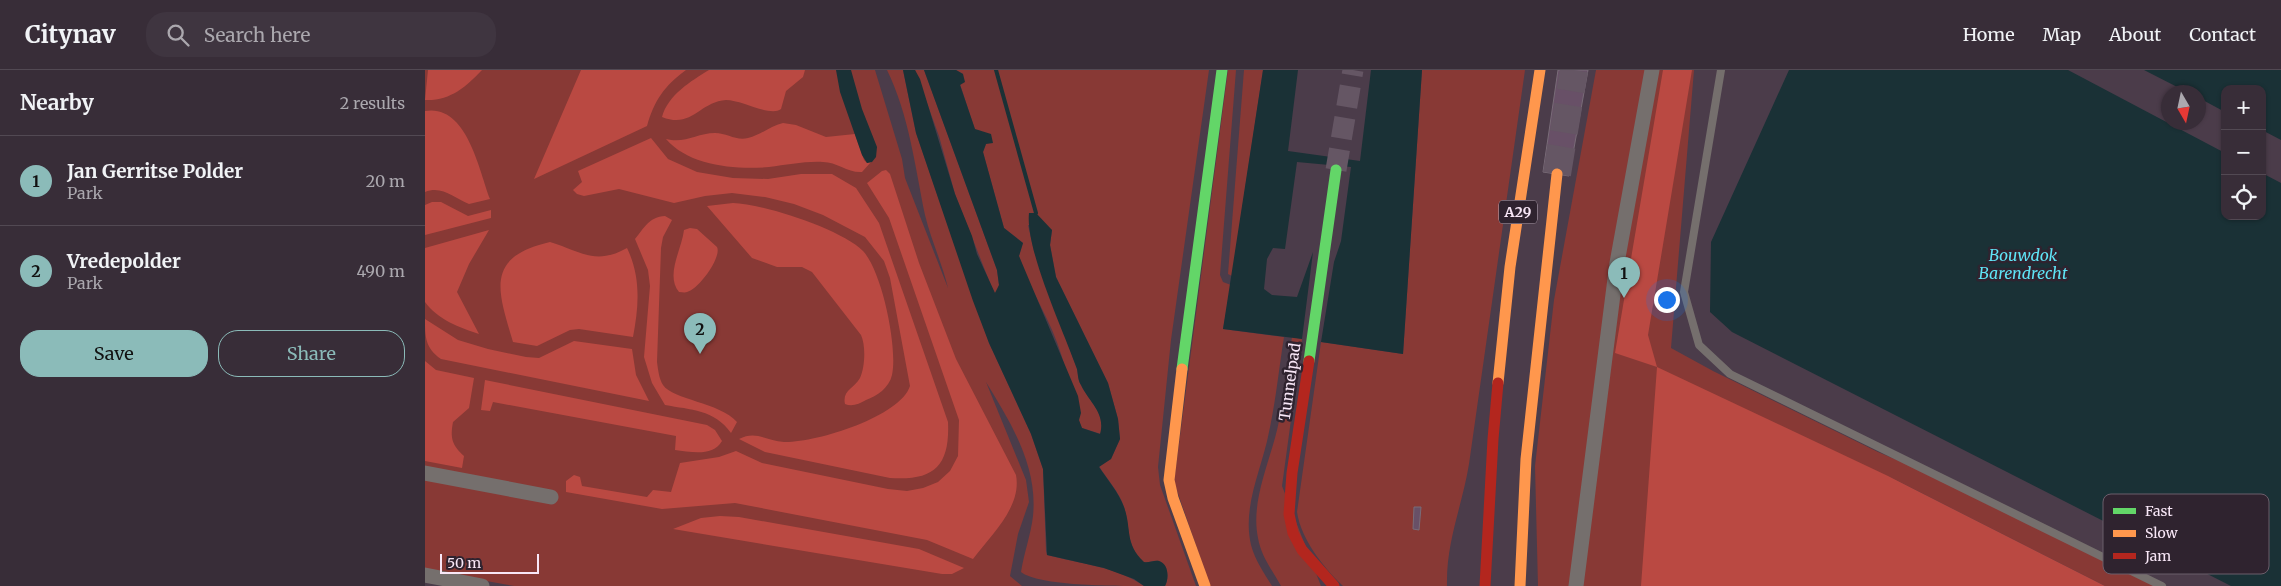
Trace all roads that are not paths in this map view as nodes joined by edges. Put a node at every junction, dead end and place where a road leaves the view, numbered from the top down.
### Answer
1 (1223, 70) edge
2 (1540, 70) edge
3 (1652, 70) edge
4 (1721, 70) edge
5 (1336, 170) tunnel mouth
6 (1557, 174) tunnel mouth
7 (425, 473) edge
8 (551, 497) dead end
9 (2103, 557) edge
10 (2138, 574) edge
11 (425, 576) edge
12 (482, 586) edge
13 (1205, 586) edge
14 (1333, 586) edge
15 (1485, 586) edge
16 (1519, 586) edge
17 (1576, 586) edge
18 (2162, 586) edge

1 - 13 main road
2 - 15 main road, A29
3 - 17 street
4 - 9 lane
5 - 14 main road, Tunnelpad
6 - 16 main road, A29
7 - 8 street
10 - 18 lane
11 - 12 street

